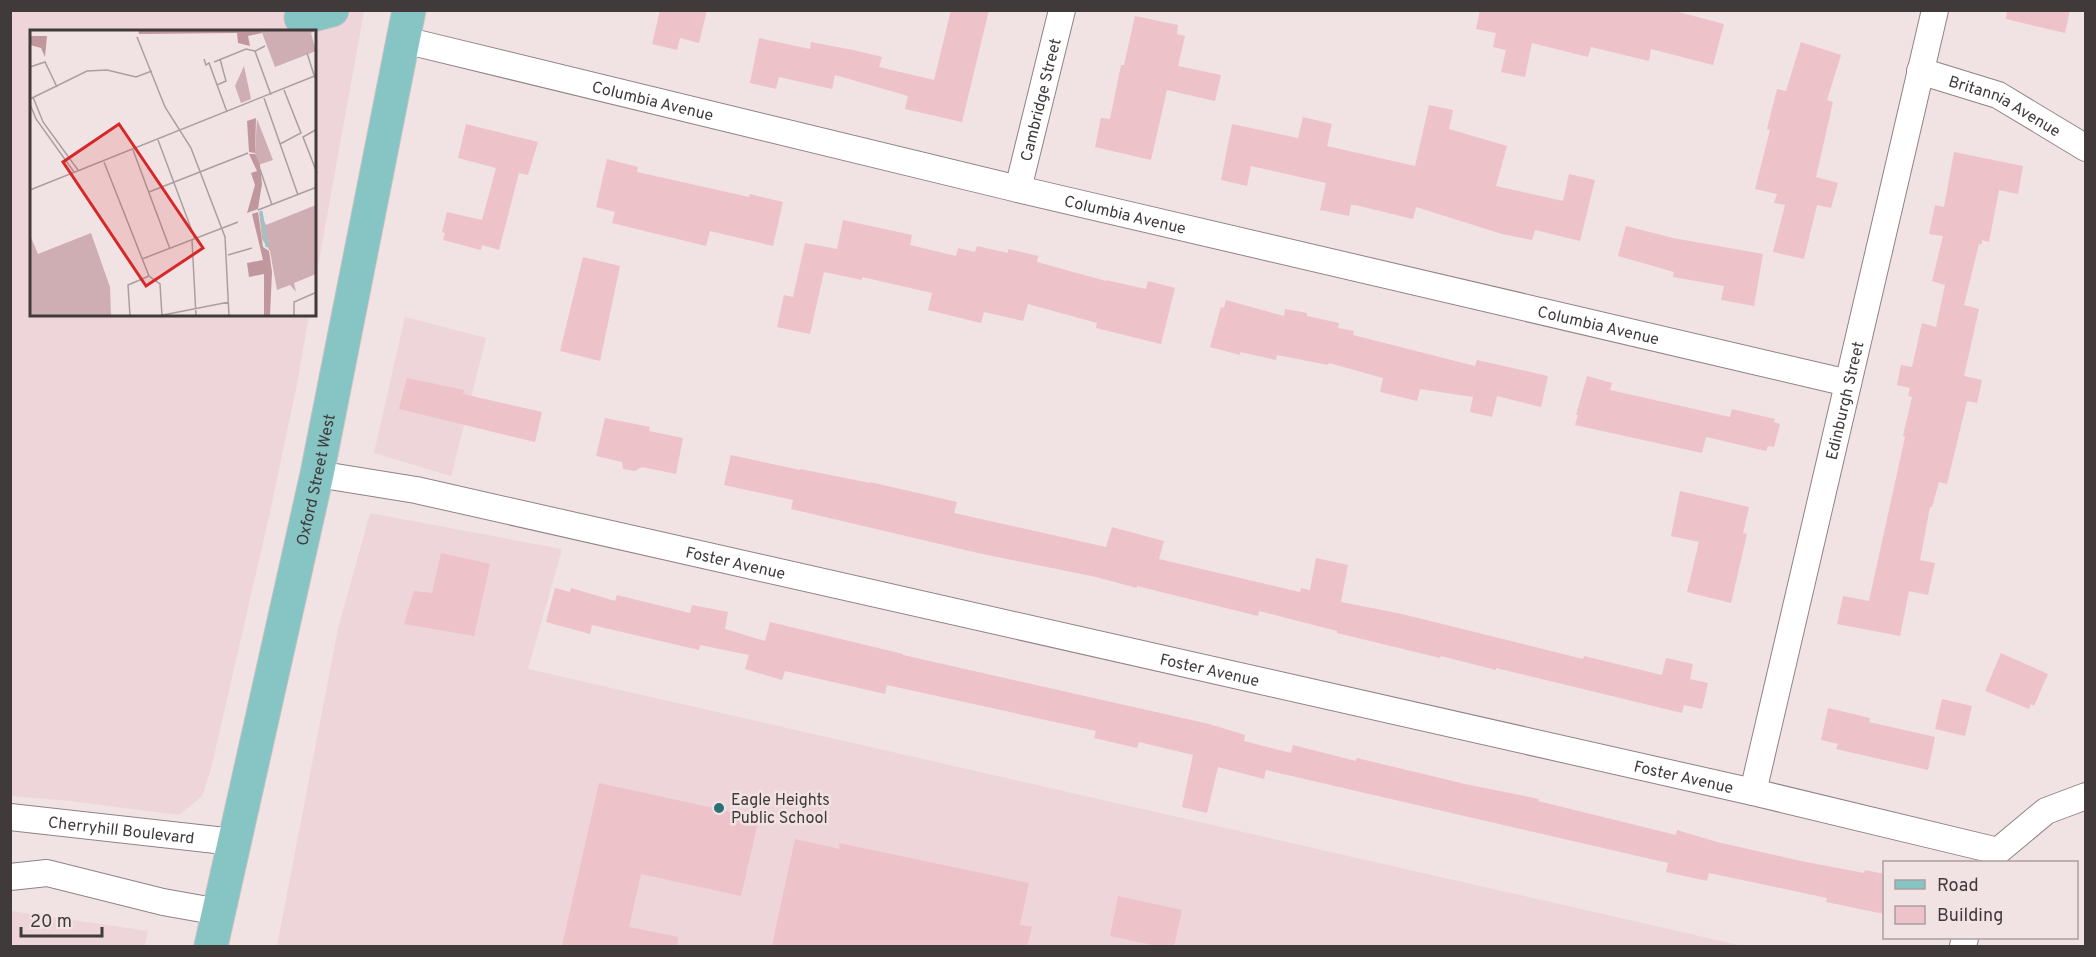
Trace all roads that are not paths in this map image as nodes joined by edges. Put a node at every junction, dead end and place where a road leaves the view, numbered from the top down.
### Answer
1 (1062, 10) edge
2 (1927, 12) edge
3 (406, 25) edge
4 (1920, 72) junction
5 (2085, 148) edge
6 (1018, 189) junction
7 (1848, 383) junction
8 (317, 474) junction
9 (1752, 792) junction
10 (2085, 796) edge
11 (10, 817) edge
12 (234, 842) junction
13 (1994, 857) edge
14 (10, 877) edge
15 (219, 912) junction
16 (211, 946) edge

1 - 6 street, Cambridge Street
2 - 4 street, Edinburgh Street
3 - 6 street, Columbia Avenue
3 - 8 main road, Oxford Street West
4 - 5 street, Britannia Avenue
4 - 7 street, Edinburgh Street
6 - 7 street, Columbia Avenue
7 - 9 street, Edinburgh Street
8 - 9 street, Foster Avenue
8 - 12 main road, Oxford Street West
9 - 13 street, Foster Avenue
10 - 13 street, Foster Avenue
11 - 12 street, Cherryhill Boulevard
12 - 15 main road, Oxford Street West
14 - 15 street
15 - 16 main road, Oxford Street West

